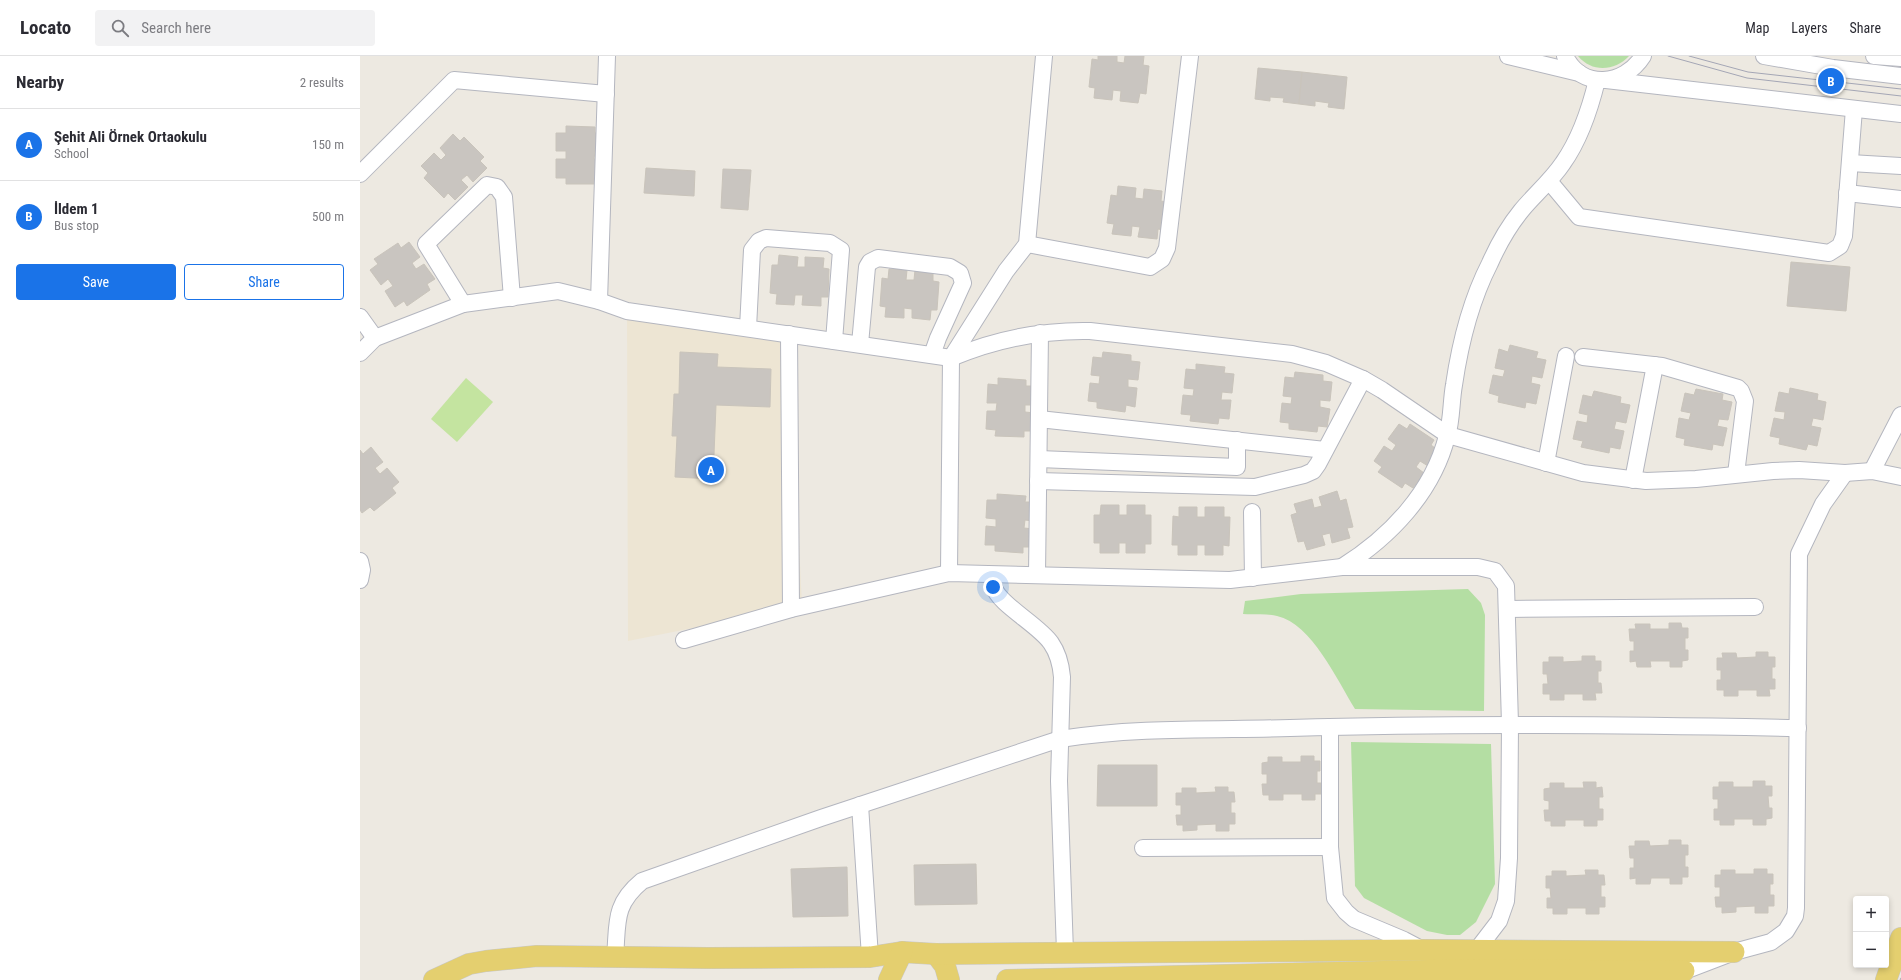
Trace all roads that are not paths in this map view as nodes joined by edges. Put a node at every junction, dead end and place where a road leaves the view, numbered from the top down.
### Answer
1 (608, 56) edge
2 (1044, 56) edge
3 (1190, 56) edge
4 (1508, 56) edge
5 (1564, 56) edge
6 (1643, 56) edge
7 (1764, 56) edge
8 (1874, 56) edge
9 (1901, 58) edge
10 (1579, 73) junction
11 (1901, 76) edge
12 (1601, 80) junction
13 (606, 94) junction
14 (1854, 109) junction
15 (1901, 114) edge
16 (1850, 163) junction
17 (1901, 166) edge
18 (360, 174) edge
19 (1549, 181) junction
20 (1847, 193) junction
21 (1901, 199) edge
22 (1027, 244) junction
23 (512, 298) junction
24 (598, 301) junction
25 (463, 304) junction
26 (360, 317) edge
27 (748, 328) junction
28 (1040, 333) junction
29 (789, 334) junction
30 (374, 338) junction
31 (834, 341) junction
32 (860, 344) junction
33 (360, 353) edge
34 (932, 355) junction
35 (1566, 356) dead end
36 (1583, 357) dead end
37 (951, 358) junction
38 (1655, 365) junction
39 (1363, 379) junction
40 (1901, 415) edge
41 (1039, 419) junction
42 (1448, 435) junction
43 (1237, 440) junction
44 (1325, 450) junction
45 (1039, 459) junction
46 (1546, 463) junction
47 (1872, 470) junction
48 (1845, 473) junction
49 (1736, 474) junction
50 (1901, 477) edge
51 (1633, 480) junction
52 (1038, 481) junction
53 (1252, 512) dead end
54 (360, 561) edge
55 (1342, 567) junction
56 (949, 573) junction
57 (993, 575) junction
58 (1037, 575) junction
59 (1252, 578) junction
60 (360, 580) edge
61 (1755, 607) dead end
62 (791, 609) junction
63 (1507, 609) junction
64 (684, 640) dead end
65 (1510, 724) junction
66 (1330, 727) junction
67 (1798, 728) junction
68 (1060, 739) junction
69 (860, 805) junction
70 (1330, 847) junction
71 (1143, 848) dead end
72 (1901, 938) edge
73 (1423, 950) junction
74 (1476, 950) junction
75 (902, 952) junction
76 (1065, 952) junction
77 (1734, 952) junction
78 (936, 954) junction
79 (615, 957) junction
80 (870, 957) junction
81 (1684, 970) junction
82 (1447, 975) edge
83 (1052, 979) edge
84 (434, 980) edge
85 (889, 980) edge
86 (949, 980) edge
87 (1007, 980) edge
88 (1661, 980) edge
89 (1886, 980) edge

1 - 13 street
2 - 22 street
3 - 22 street
4 - 10 street
5 - 10 street
6 - 12 street
7 - 11 street
8 - 9 street
10 - 12 street
12 - 14 street
12 - 19 street
13 - 18 street
13 - 24 street
14 - 15 street
14 - 16 street
16 - 17 street
16 - 20 street
19 - 20 street
19 - 42 street
20 - 21 street
22 - 37 street
23 - 24 street
23 - 25 street
23 - 25 street
24 - 27 street
25 - 30 street
26 - 30 street
27 - 29 street
27 - 31 street
28 - 37 street
28 - 39 street
28 - 41 street
29 - 31 street
29 - 62 street
30 - 33 street
31 - 32 street
32 - 34 street
32 - 34 street
34 - 37 street
35 - 46 street
36 - 38 street
37 - 56 street
38 - 49 street
38 - 51 street
39 - 42 street
39 - 44 street
40 - 47 street
41 - 43 street
41 - 45 street
42 - 46 street
42 - 55 street
43 - 44 street
43 - 45 street
44 - 52 street
45 - 52 street
46 - 51 street
47 - 48 street
47 - 50 street
48 - 49 street
48 - 67 street
49 - 51 street
52 - 58 street
53 - 59 street
54 - 60 street
55 - 59 street
55 - 63 street
56 - 57 street
56 - 62 street
57 - 58 street
57 - 68 street
58 - 59 street
61 - 63 street
62 - 64 street
63 - 65 street
65 - 66 street
65 - 67 street
65 - 74 street
66 - 68 street
66 - 70 street
67 - 77 street
68 - 69 street
68 - 76 street
69 - 79 street
69 - 80 street
70 - 71 street
70 - 73 street
72 - 89 main road
73 - 74 main road
73 - 76 main road
74 - 77 main road
74 - 82 street
75 - 78 main road
75 - 80 main road
75 - 85 main road
76 - 78 main road
77 - 81 street
78 - 86 main road
79 - 80 main road
79 - 84 main road
81 - 82 main road
81 - 88 street
82 - 83 main road
83 - 87 main road

